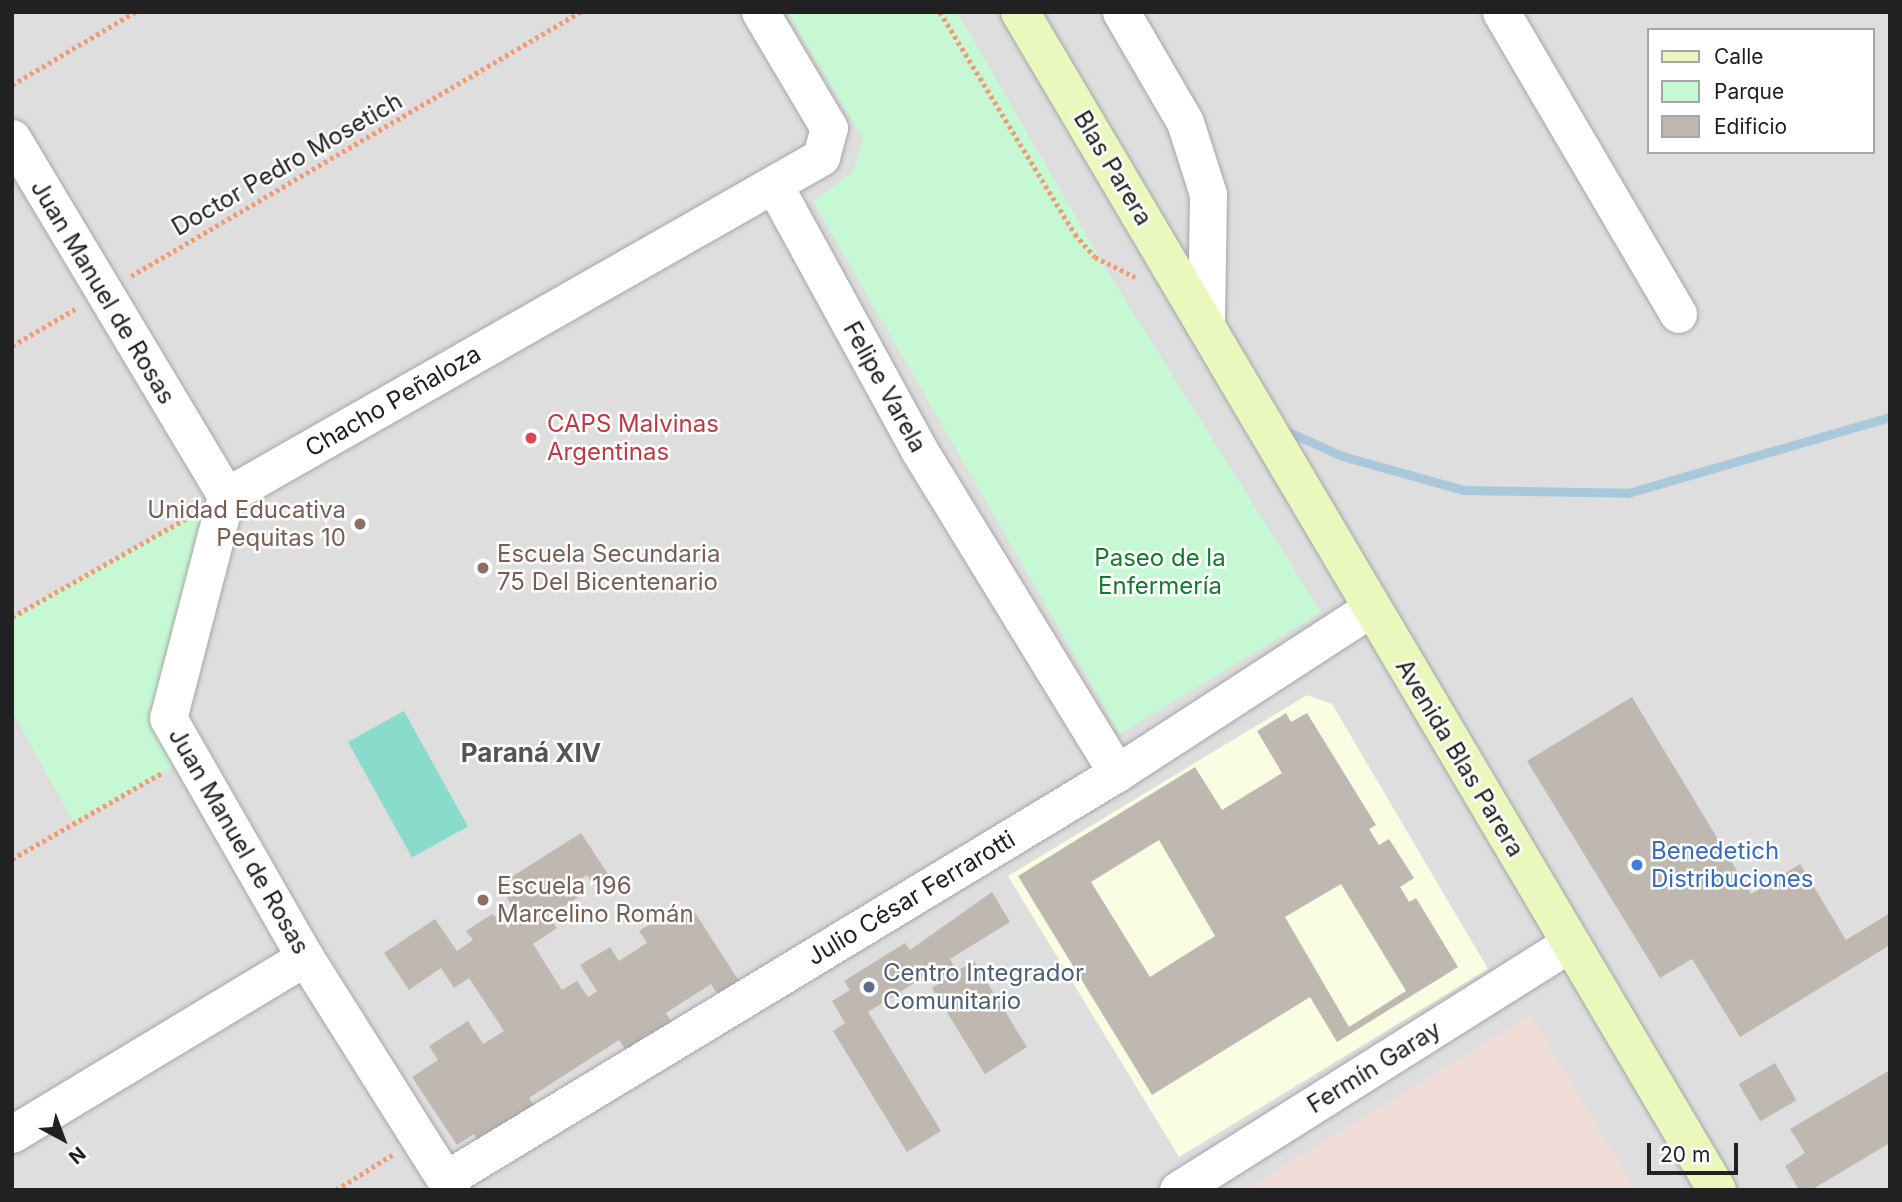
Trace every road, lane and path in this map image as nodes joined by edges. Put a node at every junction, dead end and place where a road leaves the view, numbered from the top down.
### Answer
1 (135, 12) edge
2 (580, 12) edge
3 (760, 12) edge
4 (940, 12) edge
5 (1020, 12) edge
6 (1121, 12) edge
7 (1501, 12) edge
8 (12, 85) edge
9 (12, 138) edge
10 (774, 185) junction
11 (1145, 282) dead end
12 (104, 293) junction
13 (1678, 314) dead end
14 (1206, 324) junction
15 (12, 346) edge
16 (226, 496) junction
17 (1371, 608) junction
18 (12, 617) edge
19 (188, 758) junction
20 (1117, 773) junction
21 (12, 859) edge
22 (1570, 943) junction
23 (305, 957) junction
24 (12, 1134) edge
25 (420, 1138) junction
26 (449, 1184) edge
27 (336, 1190) edge
28 (1178, 1190) edge
29 (1717, 1190) edge

1 - 8 path
2 - 12 path, Doctor Pedro Mosetich
3 - 10 street
4 - 11 path
5 - 14 main road, Blas Parera
6 - 14 street
7 - 13 street
9 - 12 street, Juan Manuel de Rosas
10 - 16 street, Chacho Peñaloza
10 - 20 street, Felipe Varela
12 - 15 path, Doctor Pedro Mosetich
12 - 16 street, Juan Manuel de Rosas
14 - 17 main road, Avenida Blas Parera
16 - 18 path
16 - 19 street, Juan Manuel de Rosas
17 - 20 street, Julio César Ferrarotti
17 - 22 main road, Avenida Blas Parera
19 - 21 path
19 - 23 street, Juan Manuel de Rosas
20 - 26 street, Julio César Ferrarotti
22 - 28 street, Fermín Garay
22 - 29 main road, Avenida Blas Parera
23 - 24 street
23 - 25 street, Juan Manuel de Rosas
25 - 26 street, Juan Manuel de Rosas
25 - 27 path

